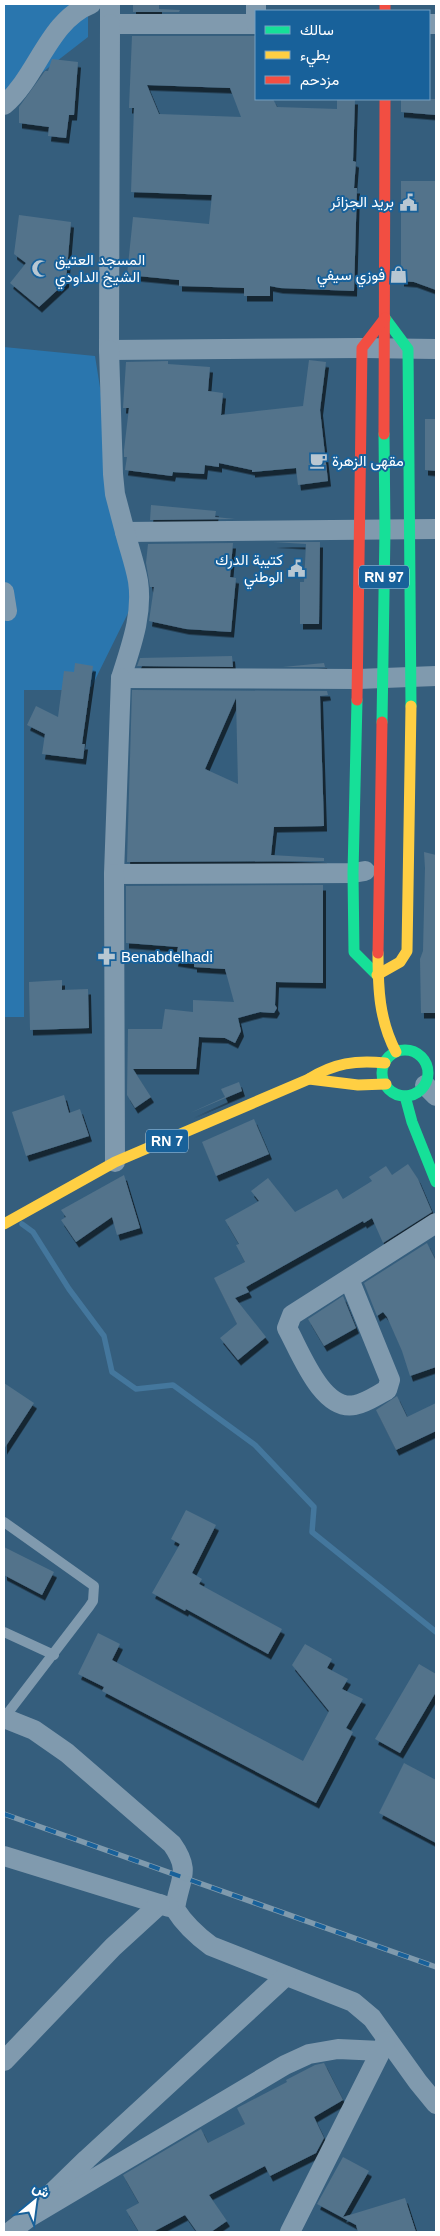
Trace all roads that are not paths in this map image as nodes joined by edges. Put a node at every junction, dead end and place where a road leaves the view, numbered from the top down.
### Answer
1 (91, 4) edge
2 (110, 4) edge
3 (110, 24) junction
4 (255, 24) edge
5 (385, 100) edge
6 (4, 105) edge
7 (385, 318) junction
8 (362, 348) junction
9 (383, 348) junction
10 (408, 349) junction
11 (436, 349) edge
12 (108, 350) junction
13 (360, 529) junction
14 (410, 529) junction
15 (436, 529) edge
16 (385, 530) junction
17 (125, 532) junction
18 (436, 676) edge
19 (411, 677) junction
20 (121, 678) junction
21 (381, 678) junction
22 (358, 679) junction
23 (380, 869) junction
24 (353, 873) junction
25 (114, 874) junction
26 (378, 976) junction
27 (396, 1052) junction
28 (385, 1062) junction
29 (431, 1064) edge
30 (308, 1079) junction
31 (386, 1084) junction
32 (431, 1086) edge
33 (404, 1096) junction
34 (114, 1162) junction
35 (436, 1182) edge
36 (436, 1223) edge
37 (4, 1224) edge
38 (350, 1279) junction
39 (4, 1522) edge
40 (4, 1632) edge
41 (54, 1655) junction
42 (4, 1718) edge
43 (6, 1862) edge
44 (168, 1907) junction
45 (286, 1976) junction
46 (384, 2044) junction
47 (4, 2061) edge
48 (436, 2104) edge
49 (28, 2218) junction
50 (10, 2232) edge
51 (290, 2232) edge

1 - 6 street
2 - 3 street
3 - 4 street
3 - 12 street
5 - 7 main road, RN 97
7 - 8 main road
7 - 9 main road, RN 97
7 - 10 main road
8 - 9 street
8 - 12 street
8 - 13 main road
9 - 10 street
9 - 16 main road, RN 97
10 - 11 street
10 - 14 main road
12 - 17 street
13 - 16 street
13 - 17 street
13 - 22 main road
14 - 15 street
14 - 16 street
14 - 19 main road
16 - 21 main road, RN 97
17 - 20 street
18 - 19 street
19 - 21 street
19 - 26 main road
20 - 22 street
20 - 25 street
21 - 22 street
21 - 23 main road, RN 97
22 - 24 main road
23 - 24 street
23 - 26 main road, RN 97
24 - 25 street
24 - 26 main road
25 - 34 street
26 - 27 main road, RN 97
27 - 28 main road
27 - 29 main road
28 - 30 main road, RN 7
28 - 31 main road
29 - 32 main road
30 - 31 main road
30 - 34 main road, RN 7
31 - 33 main road
32 - 33 main road
33 - 35 main road
34 - 37 main road, RN 7
36 - 38 street
38 - 38 street
39 - 41 lane
40 - 41 lane
41 - 42 lane
42 - 44 street
43 - 44 street
44 - 45 street
44 - 47 street
45 - 46 street
45 - 49 street
46 - 48 street
46 - 49 street
46 - 51 street
49 - 50 street

